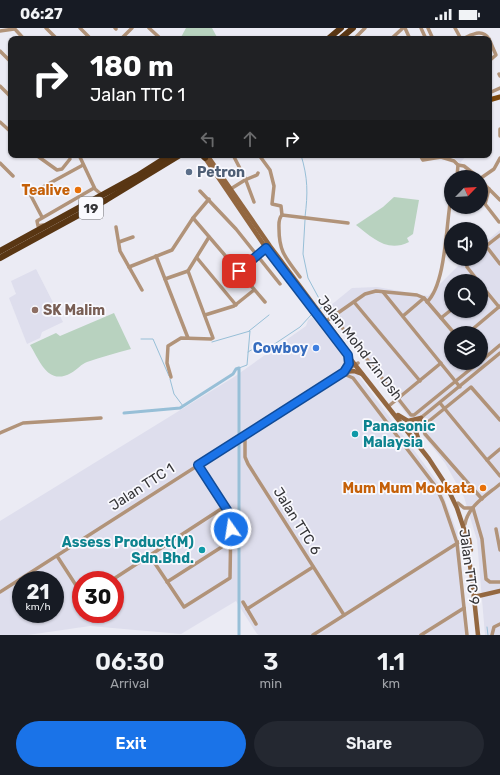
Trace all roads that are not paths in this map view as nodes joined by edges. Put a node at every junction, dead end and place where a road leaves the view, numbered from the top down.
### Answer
1 (14, 28) edge
2 (46, 28) edge
3 (80, 28) edge
4 (132, 28) edge
5 (149, 28) edge
6 (341, 28) edge
7 (346, 28) edge
8 (353, 28) edge
9 (365, 28) edge
10 (404, 28) edge
11 (0, 32) edge
12 (21, 36) edge
13 (54, 36) edge
14 (88, 36) edge
15 (126, 36) edge
16 (158, 36) edge
17 (332, 36) edge
18 (340, 36) edge
19 (343, 36) edge
20 (346, 36) edge
21 (357, 36) edge
22 (395, 36) edge
23 (470, 36) edge
24 (486, 36) edge
25 (492, 46) edge
26 (0, 50) edge
27 (492, 58) edge
28 (8, 59) edge
29 (0, 86) edge
30 (8, 94) edge
31 (0, 122) edge
32 (4, 126) junction
33 (8, 129) edge
34 (500, 129) edge
35 (0, 130) edge
36 (500, 136) edge
37 (41, 158) edge
38 (80, 158) edge
39 (165, 158) edge
40 (169, 158) edge
41 (175, 158) edge
42 (207, 158) edge
43 (234, 158) edge
44 (261, 158) edge
45 (422, 158) edge
46 (435, 158) edge
47 (450, 158) edge
48 (500, 158) edge
49 (70, 160) dead end
50 (0, 163) edge
51 (83, 165) junction
52 (154, 165) junction
53 (458, 165) junction
54 (458, 170) edge
55 (469, 170) edge
56 (258, 173) dead end
57 (488, 174) edge
58 (13, 176) dead end
59 (245, 180) junction
60 (94, 188) junction
61 (230, 189) junction
62 (489, 190) joint
63 (200, 191) dead end
64 (102, 195) junction
65 (209, 199) junction
66 (500, 200) edge
67 (91, 201) junction
68 (254, 202) dead end
69 (449, 214) edge
70 (282, 215) junction
71 (42, 217) junction
72 (193, 218) junction
73 (499, 222) edge
74 (348, 223) dead end
75 (47, 225) junction
76 (116, 227) dead end
77 (500, 235) edge
78 (133, 237) dead end
79 (210, 237) junction
80 (118, 242) junction
81 (488, 244) edge
82 (268, 247) junction
83 (488, 249) edge
84 (0, 252) edge
85 (258, 255) junction
86 (156, 256) junction
87 (0, 258) edge
88 (197, 258) junction
89 (500, 264) edge
90 (129, 267) junction
91 (188, 271) junction
92 (239, 271) junction
93 (300, 277) dead end
94 (165, 279) junction
95 (280, 284) dead end
96 (142, 290) dead end
97 (254, 290) junction
98 (383, 292) junction
99 (488, 294) edge
100 (426, 300) junction
101 (264, 302) dead end
102 (354, 302) junction
103 (236, 305) junction
104 (499, 307) edge
105 (205, 315) junction
106 (333, 316) junction
107 (403, 316) junction
108 (444, 316) edge
109 (441, 318) junction
110 (324, 322) junction
111 (448, 326) edge
112 (476, 326) edge
113 (188, 338) junction
114 (500, 345) edge
115 (500, 354) edge
116 (348, 355) junction
117 (488, 355) edge
118 (441, 363) junction
119 (356, 364) junction
120 (469, 370) edge
121 (343, 372) junction
122 (363, 375) junction
123 (171, 377) dead end
124 (420, 381) junction
125 (455, 381) junction
126 (460, 387) junction
127 (398, 398) junction
128 (440, 403) junction
129 (390, 405) junction
130 (444, 408) junction
131 (398, 415) junction
132 (101, 418) dead end
133 (421, 418) junction
134 (500, 420) edge
135 (407, 429) junction
136 (0, 433) edge
137 (246, 435) junction
138 (420, 444) junction
139 (500, 449) edge
140 (486, 460) junction
141 (198, 465) junction
142 (500, 476) edge
143 (500, 484) edge
144 (482, 499) junction
145 (458, 503) junction
146 (224, 507) junction
147 (473, 508) junction
148 (465, 524) junction
149 (496, 529) dead end
150 (467, 537) junction
151 (499, 539) edge
152 (231, 541) junction
153 (457, 543) junction
154 (500, 550) edge
155 (57, 556) junction
156 (150, 556) junction
157 (313, 567) junction
158 (124, 572) edge
159 (72, 579) edge
160 (167, 582) junction
161 (500, 582) edge
162 (500, 590) edge
163 (0, 592) edge
164 (475, 596) junction
165 (243, 602) dead end
166 (464, 608) junction
167 (247, 609) junction
168 (477, 613) junction
169 (344, 615) junction
170 (256, 624) dead end
171 (500, 624) edge
172 (313, 635) edge
173 (421, 635) edge
174 (467, 635) edge
175 (478, 635) edge
176 (481, 635) edge
177 (492, 635) edge

1 - 11 street
1 - 12 street
2 - 13 street
3 - 14 street
4 - 15 street
5 - 16 street
6 - 17 highway
7 - 18 highway
8 - 19 highway
8 - 20 highway
9 - 21 street
10 - 22 street
23 - 24 street
25 - 27 street
26 - 28 street
29 - 30 street
31 - 32 street
32 - 33 street
32 - 35 street
34 - 36 street
37 - 49 street
38 - 51 street
39 - 52 highway, 19
40 - 52 highway
41 - 87 highway, 19
42 - 61 main road, Jalan Mohd Zin Dsh
43 - 59 street
44 - 70 street
45 - 46 street
47 - 53 street
48 - 57 street
50 - 58 street
51 - 60 street
51 - 71 street
52 - 64 highway, 19
53 - 54 street
53 - 55 street
56 - 59 street
59 - 61 street
59 - 68 street
60 - 64 street
60 - 67 street
60 - 71 street
61 - 82 main road, Jalan Mohd Zin Dsh
62 - 66 street
62 - 73 street
63 - 65 street
64 - 67 highway, 19
65 - 72 street
65 - 85 street
67 - 75 highway, 19
69 - 100 street
70 - 74 street
70 - 93 street
71 - 75 street
72 - 79 street
72 - 86 street
75 - 84 highway, 19
76 - 80 street
77 - 81 street
78 - 80 street
79 - 88 street
79 - 92 street
80 - 90 street
82 - 85 street
82 - 110 main road, Jalan Mohd Zin Dsh
83 - 89 street
85 - 92 street
85 - 95 street
86 - 90 street
86 - 94 street
88 - 91 street
88 - 103 street
90 - 96 street
91 - 94 street
91 - 105 street
92 - 97 street
94 - 113 street
97 - 101 street
97 - 103 street
98 - 100 street
98 - 102 street
98 - 107 street
99 - 104 street
100 - 107 street
100 - 109 street
102 - 106 street
102 - 124 street
103 - 105 street
104 - 112 street
105 - 113 street
106 - 110 street
106 - 127 street
107 - 118 street
108 - 109 street
109 - 111 street
110 - 116 main road, Jalan Mohd Zin Dsh
110 - 119 main road, Jalan Mohd Zin Dsh
113 - 123 street
114 - 117 street
115 - 126 street
116 - 119 main road, Jalan Mohd Zin Dsh
116 - 121 main road
118 - 124 street
118 - 125 street
119 - 121 street, Jalan TTC 1
119 - 122 main road, Jalan Mohd Zin Dsh
119 - 129 main road, Jalan Mohd Zin Dsh
120 - 125 street
121 - 122 main road
121 - 137 street, Jalan TTC 1
121 - 153 street, Jalan TTC 9
122 - 135 main road, Jalan Mohd Zin Dsh
124 - 127 street
125 - 126 street
125 - 127 street
126 - 128 street
127 - 129 street
128 - 130 street
128 - 133 street
129 - 131 main road, Jalan Mohd Zin Dsh
130 - 134 street
130 - 140 street
130 - 144 street
131 - 133 main road
131 - 135 main road, Jalan Mohd Zin Dsh
132 - 136 street
133 - 135 street
133 - 138 main road
135 - 138 main road, Jalan Mohd Zin Dsh
135 - 150 main road, Jalan Mohd Zin Dsh
137 - 141 street, Jalan TTC 1
137 - 157 street, Jalan TTC 6
138 - 145 main road, Jalan Mohd Zin Dsh
139 - 140 street
140 - 142 street
141 - 146 street
141 - 155 street, Jalan TTC 1
143 - 144 street
144 - 147 street
145 - 147 street
145 - 148 main road, Jalan Mohd Zin Dsh
146 - 152 street
146 - 156 street
147 - 148 street
147 - 161 street
148 - 150 main road, Jalan Mohd Zin Dsh
149 - 151 street
150 - 153 street
150 - 164 main road, Jalan Mohd Zin Dsh
151 - 154 street
152 - 160 street
152 - 160 street
153 - 166 street, Jalan TTC 9
153 - 169 street
155 - 159 street
155 - 163 street, Jalan TTC 1
156 - 158 street
156 - 160 street
157 - 167 street
157 - 169 street, Jalan TTC 6
162 - 164 main road
164 - 168 main road, Jalan Mohd Zin Dsh
165 - 167 street
166 - 173 street
166 - 174 street, Jalan TTC 9
167 - 170 street
168 - 175 main road, Jalan Mohd Zin Dsh
168 - 176 main road, Jalan Mohd Zin Dsh
169 - 172 street
171 - 177 street

